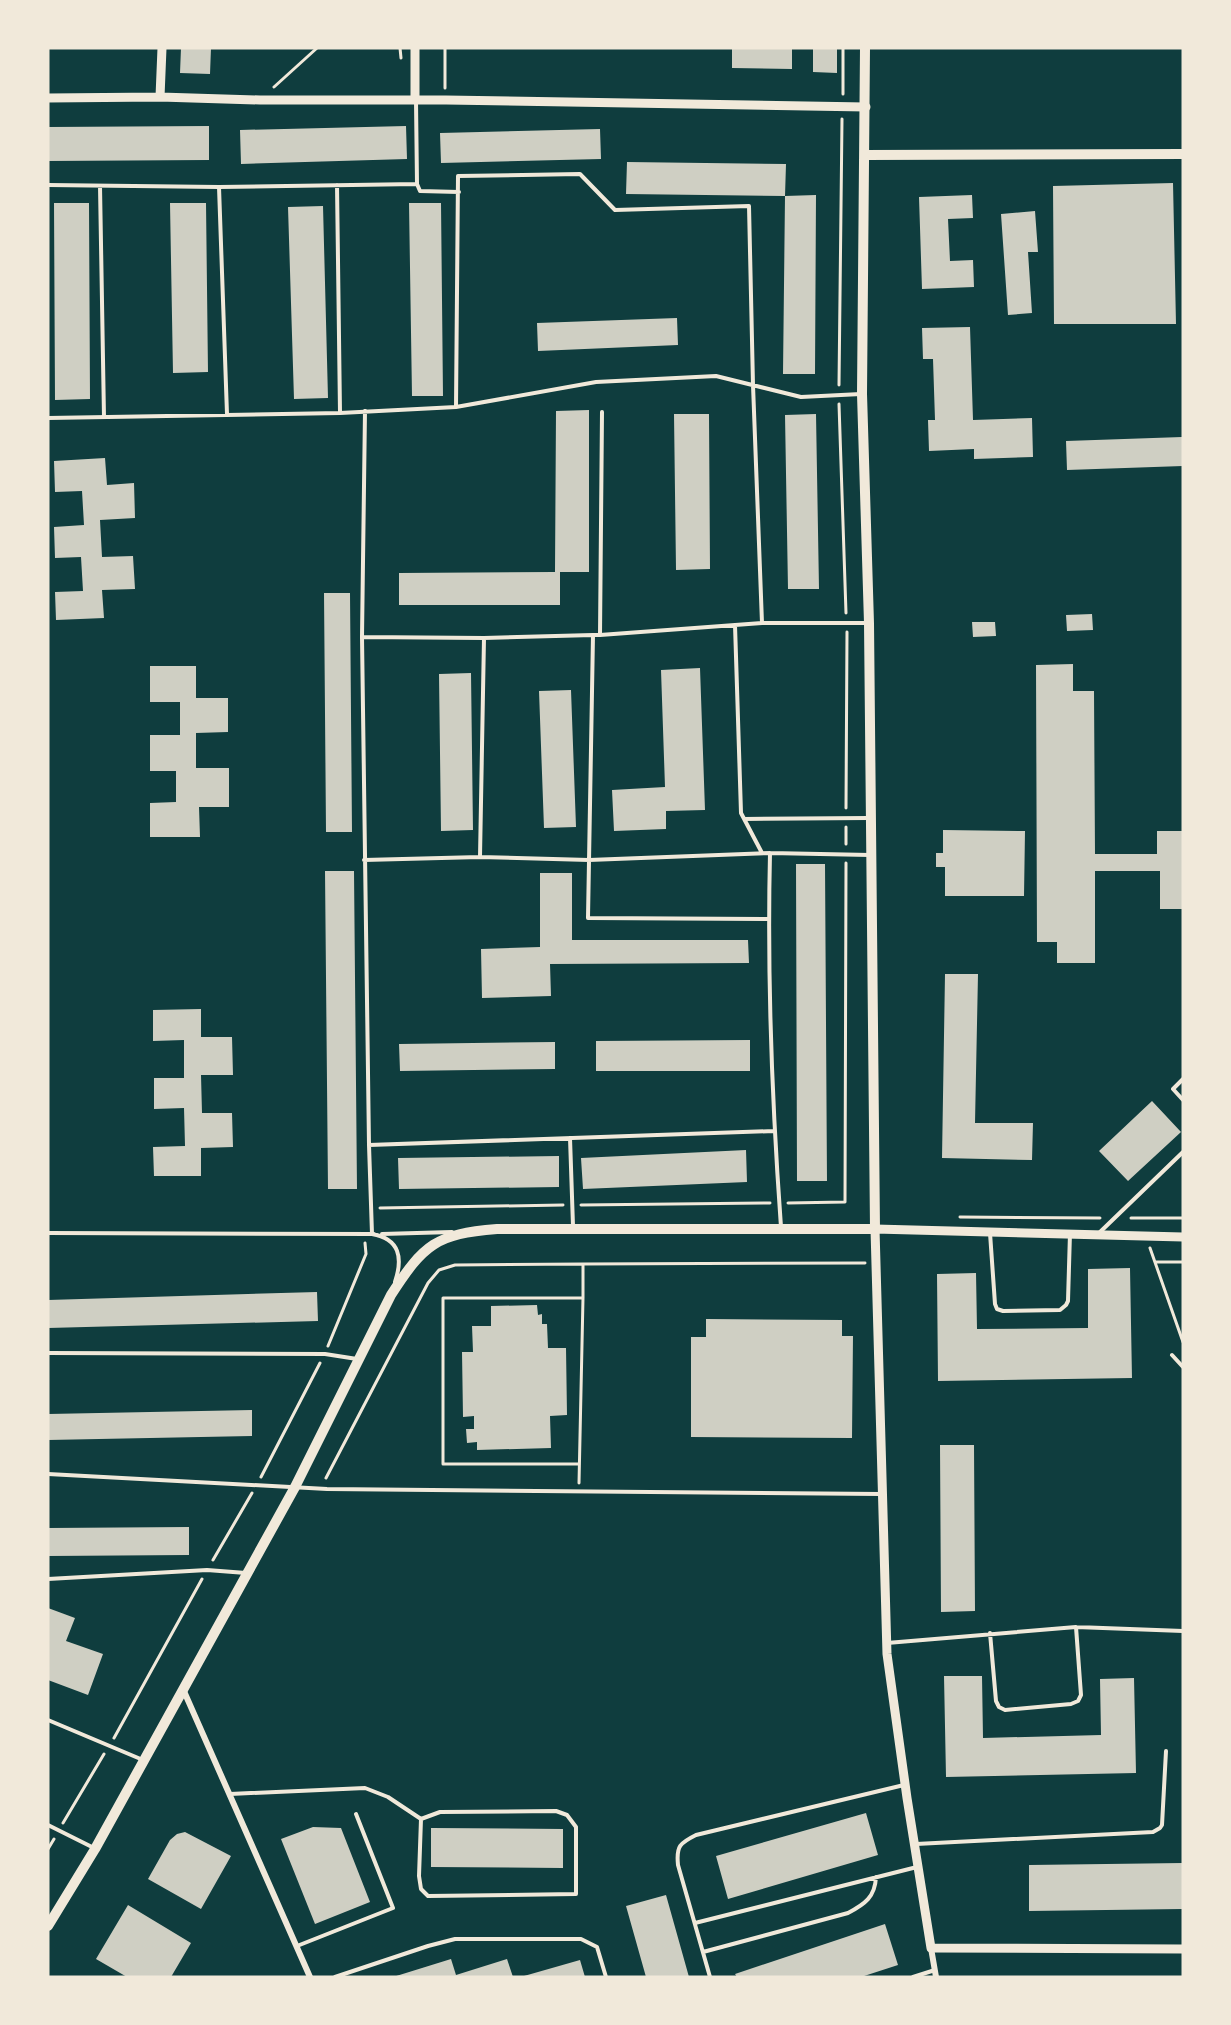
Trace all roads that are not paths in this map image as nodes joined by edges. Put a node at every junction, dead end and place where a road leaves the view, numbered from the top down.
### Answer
1 (162, 48) edge
2 (415, 48) edge
3 (865, 48) edge
4 (160, 97) junction
5 (48, 98) edge
6 (416, 100) junction
7 (866, 107) junction
8 (1183, 154) edge
9 (865, 155) junction
10 (417, 184) junction
11 (48, 185) edge
12 (337, 185) junction
13 (100, 186) junction
14 (219, 187) junction
15 (459, 192) junction
16 (753, 385) junction
17 (862, 394) junction
18 (456, 407) junction
19 (365, 411) junction
20 (602, 412) dead end
21 (340, 413) junction
22 (226, 414) junction
23 (104, 417) junction
24 (48, 418) edge
25 (762, 623) junction
26 (868, 623) junction
27 (735, 625) junction
28 (593, 635) junction
29 (600, 635) junction
30 (362, 637) junction
31 (484, 638) junction
32 (870, 818) junction
33 (744, 819) junction
34 (770, 853) junction
35 (762, 854) junction
36 (871, 855) junction
37 (480, 857) junction
38 (364, 860) junction
39 (589, 860) junction
40 (768, 920) junction
41 (1183, 1079) edge
42 (1183, 1100) edge
43 (774, 1131) junction
44 (570, 1138) junction
45 (369, 1145) junction
46 (1183, 1152) edge
47 (875, 1229) junction
48 (573, 1230) junction
49 (781, 1230) junction
50 (467, 1232) junction
51 (990, 1232) junction
52 (48, 1233) edge
53 (1070, 1233) junction
54 (372, 1234) junction
55 (1098, 1234) junction
56 (1183, 1237) edge
57 (391, 1295) junction
58 (48, 1353) edge
59 (1172, 1355) dead end
60 (358, 1359) junction
61 (1183, 1367) edge
62 (48, 1474) edge
63 (295, 1487) junction
64 (882, 1494) junction
65 (247, 1574) junction
66 (48, 1579) edge
67 (1076, 1627) junction
68 (1183, 1631) edge
69 (990, 1633) junction
70 (887, 1643) junction
71 (183, 1688) junction
72 (48, 1720) edge
73 (1166, 1751) dead end
74 (144, 1760) junction
75 (905, 1784) junction
76 (229, 1794) junction
77 (356, 1814) dead end
78 (421, 1819) junction
79 (48, 1825) edge
80 (914, 1844) junction
81 (95, 1849) junction
82 (918, 1867) junction
83 (876, 1877) junction
84 (695, 1923) junction
85 (48, 1926) edge
86 (296, 1946) junction
87 (931, 1948) junction
88 (1183, 1949) edge
89 (703, 1952) junction
90 (936, 1974) edge
91 (310, 1977) edge
92 (335, 1977) edge
93 (606, 1977) edge
94 (710, 1977) edge
95 (913, 1977) edge

1 - 4 street
2 - 6 street
3 - 7 main road
4 - 5 street
4 - 6 street
6 - 7 street
6 - 10 lane
7 - 9 main road
8 - 9 main road
9 - 17 main road
10 - 12 lane
10 - 15 lane
11 - 13 lane
12 - 14 lane
12 - 21 lane
13 - 14 lane
13 - 23 lane
14 - 22 lane
15 - 16 lane
15 - 18 lane
16 - 17 lane
16 - 18 lane
16 - 25 lane
17 - 26 main road
18 - 19 lane
19 - 21 lane
19 - 30 lane
20 - 29 lane
21 - 22 lane
22 - 23 lane
23 - 24 lane
25 - 26 lane
25 - 27 lane
26 - 32 main road
27 - 29 lane
27 - 33 lane
28 - 29 lane
28 - 31 lane
28 - 39 lane
30 - 31 lane
30 - 38 lane
31 - 37 lane
32 - 33 lane
32 - 36 main road
33 - 35 lane
34 - 35 lane
34 - 36 lane
34 - 40 lane
35 - 39 lane
36 - 47 main road
37 - 38 lane
37 - 39 lane
38 - 45 lane
39 - 40 lane
40 - 43 lane
41 - 42 lane
43 - 44 lane
43 - 49 lane
44 - 45 lane
44 - 48 lane
45 - 54 lane
46 - 55 lane
47 - 49 main road
47 - 51 street
47 - 64 street
48 - 49 main road
48 - 50 main road
50 - 54 lane
50 - 57 main road
51 - 53 street
51 - 53 lane
52 - 54 lane
53 - 55 street
54 - 57 lane
55 - 56 street
57 - 60 main road
58 - 60 lane
59 - 61 lane
60 - 63 main road
62 - 63 lane
63 - 64 lane
63 - 65 main road
64 - 70 street
65 - 66 lane
65 - 71 main road
67 - 68 lane
67 - 69 lane
67 - 69 lane
69 - 70 lane
70 - 75 street
71 - 74 main road
71 - 76 street
72 - 74 lane
73 - 80 lane
74 - 81 main road
75 - 80 street
75 - 84 lane
76 - 78 lane
76 - 86 street
77 - 86 lane
78 - 78 lane
79 - 81 lane
80 - 82 street
81 - 85 main road
82 - 83 lane
82 - 87 street
83 - 84 lane
83 - 89 lane
84 - 89 lane
86 - 91 street
87 - 88 street
87 - 90 street
89 - 94 lane
90 - 95 lane
92 - 93 lane

